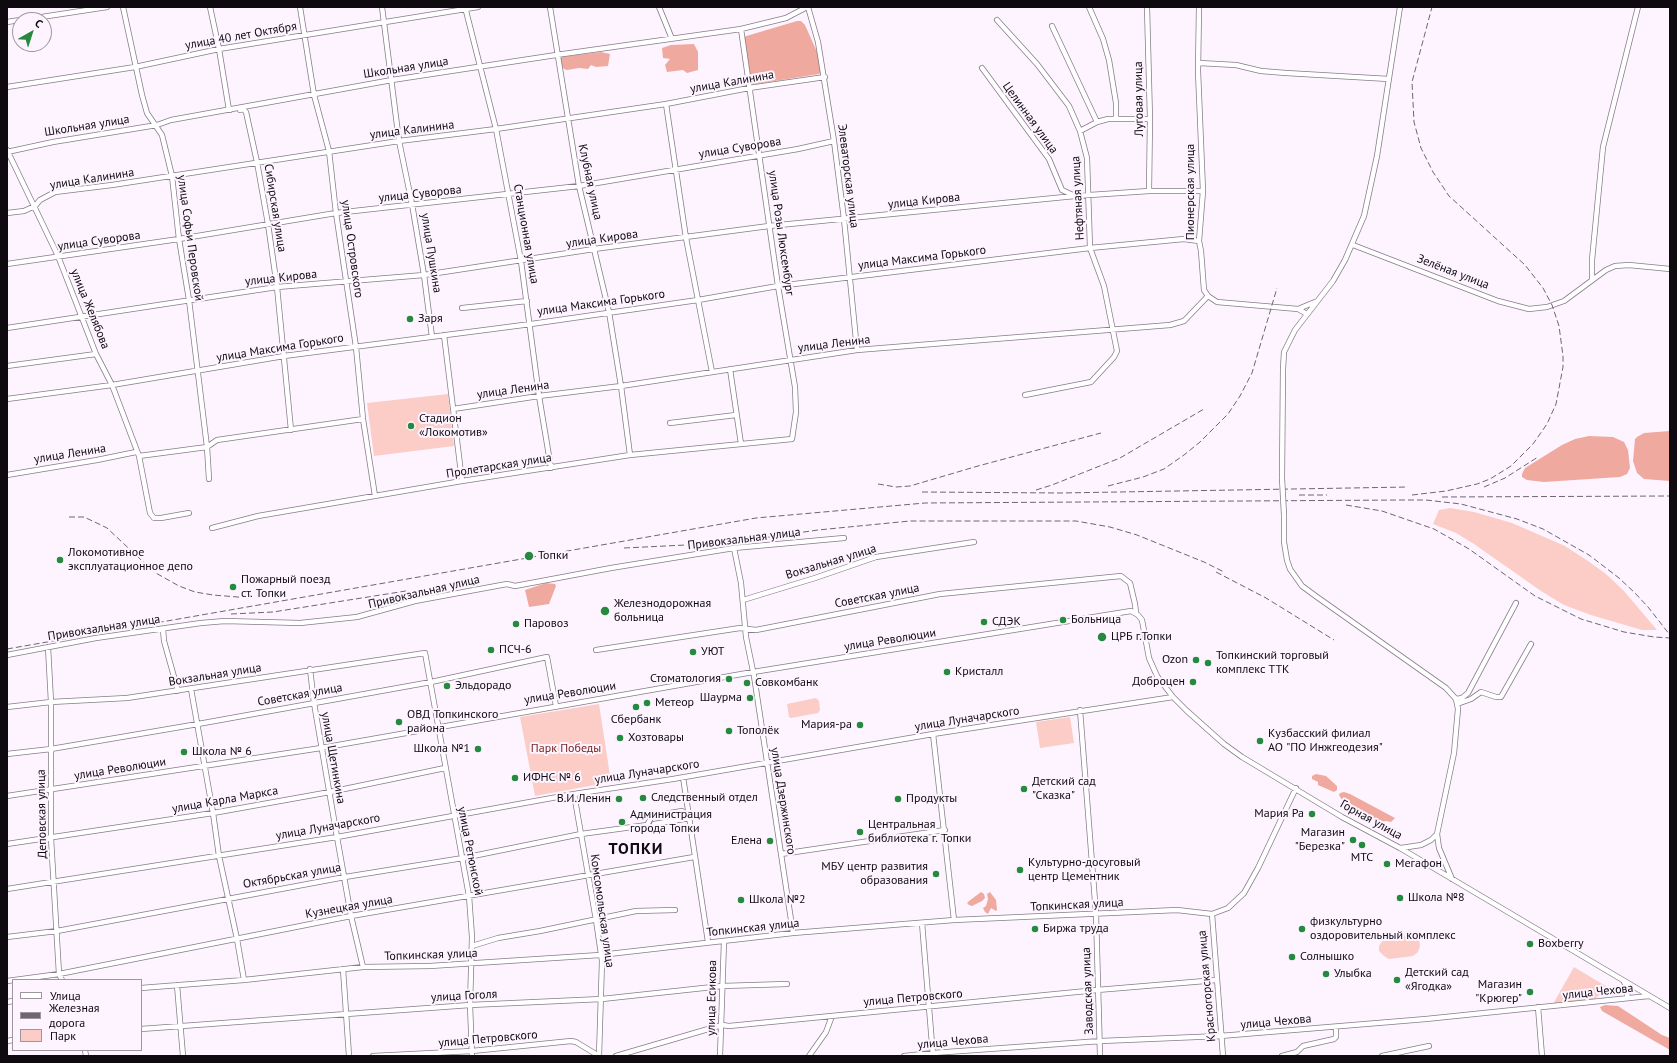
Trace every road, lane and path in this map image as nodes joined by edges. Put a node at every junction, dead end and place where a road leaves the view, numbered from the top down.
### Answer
1 (107, 7) edge
2 (123, 7) edge
3 (210, 7) edge
4 (300, 7) edge
5 (382, 7) edge
6 (478, 7) edge
7 (550, 7) edge
8 (659, 7) edge
9 (808, 7) edge
10 (1089, 7) edge
11 (1147, 7) edge
12 (1199, 7) edge
13 (1400, 7) edge
14 (1638, 7) edge
15 (466, 8) edge
16 (52, 15) edge
17 (997, 20) dead end
18 (384, 21) junction
19 (1052, 26) dead end
20 (741, 29) junction
21 (305, 34) junction
22 (672, 39) junction
23 (220, 49) junction
24 (556, 55) junction
25 (1200, 63) junction
26 (479, 66) junction
27 (135, 67) junction
28 (982, 68) dead end
29 (825, 77) junction
30 (1389, 79) junction
31 (392, 80) junction
32 (7, 87) edge
33 (749, 88) junction
34 (314, 94) junction
35 (666, 104) junction
36 (229, 110) junction
37 (567, 118) junction
38 (1116, 118) junction
39 (1150, 119) junction
40 (1097, 122) junction
41 (157, 125) junction
42 (496, 129) junction
43 (1080, 131) junction
44 (399, 141) junction
45 (834, 141) junction
46 (329, 151) junction
47 (7, 152) edge
48 (759, 155) junction
49 (257, 162) junction
50 (677, 169) junction
51 (172, 176) junction
52 (579, 186) junction
53 (1149, 191) junction
54 (1203, 191) junction
55 (508, 195) junction
56 (1088, 195) junction
57 (1075, 196) junction
58 (412, 204) junction
59 (35, 206) junction
60 (7, 213) edge
61 (336, 214) junction
62 (844, 219) junction
63 (268, 224) junction
64 (769, 226) junction
65 (686, 238) junction
66 (179, 239) junction
67 (1199, 240) junction
68 (1353, 245) junction
69 (1090, 248) junction
70 (594, 249) junction
71 (58, 256) junction
72 (522, 261) junction
73 (7, 264) edge
74 (1670, 269) edge
75 (424, 275) junction
76 (850, 277) junction
77 (1592, 280) junction
78 (346, 282) junction
79 (778, 286) junction
80 (277, 288) junction
81 (1208, 296) junction
82 (189, 300) junction
83 (698, 300) junction
84 (527, 301) junction
85 (1317, 301) junction
86 (462, 308) dead end
87 (1298, 309) junction
88 (609, 312) junction
89 (1307, 314) junction
90 (81, 316) junction
91 (531, 324) junction
92 (7, 328) edge
93 (1114, 329) junction
94 (444, 335) junction
95 (432, 337) junction
96 (356, 347) junction
97 (857, 350) junction
98 (96, 354) junction
99 (284, 356) junction
100 (790, 360) junction
101 (7, 366) edge
102 (730, 369) junction
103 (197, 371) junction
104 (712, 372) junction
105 (112, 385) junction
106 (621, 386) junction
107 (1025, 395) dead end
108 (540, 396) junction
109 (7, 399) edge
110 (453, 409) junction
111 (736, 415) junction
112 (363, 419) junction
113 (670, 423) dead end
114 (291, 430) junction
115 (792, 439) joint
116 (741, 444) junction
117 (207, 448) junction
118 (138, 454) junction
119 (630, 455) junction
120 (551, 468) junction
121 (7, 475) edge
122 (209, 479) dead end
123 (462, 481) junction
124 (375, 496) junction
125 (189, 513) dead end
126 (212, 528) dead end
127 (844, 538) dead end
128 (974, 542) dead end
129 (734, 548) junction
130 (743, 600) junction
131 (1516, 603) dead end
132 (1136, 613) junction
133 (163, 629) junction
134 (745, 629) junction
135 (1531, 644) dead end
136 (48, 647) junction
137 (596, 650) dead end
138 (425, 653) joint
139 (7, 655) edge
140 (310, 669) junction
141 (753, 672) junction
142 (431, 682) junction
143 (191, 689) junction
144 (178, 691) junction
145 (1173, 697) junction
146 (51, 702) junction
147 (1457, 702) junction
148 (314, 703) junction
149 (556, 706) junction
150 (7, 707) edge
151 (1080, 710) junction
152 (198, 724) junction
153 (438, 727) junction
154 (933, 734) junction
155 (321, 748) junction
156 (51, 749) junction
157 (7, 754) edge
158 (766, 762) junction
159 (205, 765) junction
160 (445, 768) junction
161 (683, 777) junction
162 (1296, 788) junction
163 (51, 790) junction
164 (330, 792) junction
165 (574, 794) junction
166 (7, 796) edge
167 (682, 811) dead end
168 (213, 813) junction
169 (454, 816) junction
170 (690, 818) junction
171 (654, 824) dead end
172 (945, 830) junction
173 (581, 834) junction
174 (1437, 834) junction
175 (337, 837) junction
176 (51, 838) junction
177 (7, 844) edge
178 (1400, 848) junction
179 (781, 854) junction
180 (219, 856) junction
181 (694, 857) junction
182 (463, 858) junction
183 (588, 876) junction
184 (345, 877) junction
185 (1452, 879) junction
186 (53, 882) junction
187 (7, 889) edge
188 (470, 896) junction
189 (228, 898) junction
190 (675, 910) dead end
191 (1096, 914) junction
192 (1212, 914) junction
193 (351, 916) junction
194 (596, 920) junction
195 (954, 920) junction
196 (922, 923) junction
197 (57, 931) junction
198 (793, 933) junction
199 (7, 937) edge
200 (237, 939) junction
201 (724, 941) junction
202 (708, 942) junction
203 (472, 946) junction
204 (600, 955) junction
205 (472, 964) junction
206 (363, 967) junction
207 (343, 969) junction
208 (59, 974) junction
209 (22, 979) edge
210 (62, 979) edge
211 (244, 980) junction
212 (1216, 980) junction
213 (1623, 980) junction
214 (788, 984) dead end
215 (176, 985) junction
216 (722, 986) junction
217 (142, 988) edge
218 (1637, 989) junction
219 (1097, 990) junction
220 (1649, 996) junction
221 (1627, 998) junction
222 (602, 999) junction
223 (470, 1005) junction
224 (928, 1007) junction
225 (1538, 1007) junction
226 (1670, 1008) edge
227 (346, 1013) junction
228 (832, 1016) junction
229 (181, 1025) junction
230 (722, 1025) junction
231 (1336, 1027) junction
232 (142, 1029) edge
233 (1220, 1036) junction
234 (1101, 1041) junction
235 (1429, 1046) dead end
236 (472, 1054) edge
237 (933, 1054) edge
238 (182, 1056) edge
239 (349, 1056) edge
240 (373, 1056) edge
241 (599, 1056) edge
242 (616, 1056) edge
243 (720, 1056) edge
244 (809, 1056) edge
245 (904, 1056) edge
246 (1100, 1056) edge
247 (1223, 1056) edge
248 (1282, 1056) edge
249 (1382, 1056) edge
250 (1540, 1056) edge

1 - 16 street
2 - 27 street, улица Софьи Перовской
3 - 23 street
4 - 21 street, улица Островского
5 - 18 street, улица Пушкина
6 - 15 street, улица 40 лет Октября
7 - 24 street, Клубная улица
8 - 22 street
9 - 20 street, Школьная улица
9 - 29 street, Элеваторская улица
10 - 38 street
11 - 39 street, Луговая улица
12 - 25 street, Пионерская улица
13 - 30 street
14 - 77 street
15 - 18 street, улица 40 лет Октября
15 - 26 street, Станционная улица
17 - 43 street, Нефтяная улица
18 - 21 street, улица 40 лет Октября
18 - 31 street, улица Пушкина
19 - 40 street
20 - 22 street, Школьная улица
20 - 33 street, улица Розы Люксембург
21 - 23 street, улица 40 лет Октября
21 - 34 street, улица Островского
22 - 24 street, Школьная улица
23 - 27 street, улица 40 лет Октября
23 - 36 street
24 - 26 street, Школьная улица
24 - 37 street, Клубная улица
25 - 30 street
25 - 54 street, Пионерская улица
26 - 31 street, Школьная улица
26 - 42 street, Станционная улица
27 - 32 street, улица 40 лет Октября
27 - 41 street, улица Софьи Перовской
28 - 57 street, Целинная улица
29 - 33 street, улица Калинина
29 - 45 street, Элеваторская улица
30 - 68 street
31 - 34 street, Школьная улица
31 - 44 street, улица Пушкина
33 - 35 street, улица Калинина
33 - 48 street, улица Розы Люксембург
34 - 36 street, Школьная улица
34 - 46 street, улица Островского
35 - 37 street, улица Калинина
35 - 50 street
36 - 41 street, Школьная улица
36 - 49 street, Сибирская улица
37 - 42 street, улица Калинина
37 - 52 street, Клубная улица
38 - 39 street
38 - 40 street
39 - 53 street, Луговая улица
40 - 43 street
41 - 47 street, Школьная улица
41 - 51 street, улица Софьи Перовской
42 - 44 street, улица Калинина
42 - 55 street, Станционная улица
43 - 56 street, Нефтяная улица
44 - 46 street, улица Калинина
44 - 58 street, улица Пушкина
45 - 48 street, улица Суворова
45 - 62 street, Элеваторская улица
46 - 49 street, улица Калинина
46 - 61 street, улица Островского
47 - 59 street, улица Желябова
48 - 50 street, улица Суворова
48 - 64 street, улица Розы Люксембург
49 - 51 street, улица Калинина
49 - 63 street, Сибирская улица
50 - 52 street, улица Суворова
50 - 65 street
51 - 59 street, улица Калинина
51 - 66 street, улица Софьи Перовской
52 - 55 street, улица Суворова
52 - 70 street, Клубная улица
53 - 54 street, улица Кирова
53 - 56 street, улица Кирова
54 - 67 street, Пионерская улица
55 - 58 street, улица Суворова
55 - 72 street, Станционная улица
56 - 57 street, улица Кирова
56 - 69 street, Нефтяная улица
57 - 62 street, улица Кирова
58 - 61 street, улица Суворова
58 - 75 street, улица Пушкина
59 - 60 street, улица Калинина
59 - 71 street, улица Желябова
61 - 63 street, улица Суворова
61 - 78 street, улица Островского
62 - 64 street, улица Кирова
62 - 76 street, Элеваторская улица
63 - 66 street, улица Суворова
63 - 80 street, Сибирская улица
64 - 65 street, улица Кирова
64 - 79 street, улица Розы Люксембург
65 - 70 street, улица Кирова
65 - 83 street
66 - 71 street, улица Суворова
66 - 82 street, улица Софьи Перовской
67 - 69 street, улица Максима Горького
67 - 81 street, Пионерская улица
68 - 77 street, Зелёная улица
68 - 85 street
69 - 76 street, улица Максима Горького
69 - 93 street, Нефтяная улица
70 - 72 street, улица Кирова
70 - 88 street, Клубная улица
71 - 73 street, улица Суворова
71 - 90 street, улица Желябова
72 - 75 street, улица Кирова
72 - 84 street, Станционная улица
74 - 77 street, Зелёная улица
75 - 78 street, улица Кирова
75 - 95 street, улица Пушкина
76 - 79 street, улица Максима Горького
76 - 97 street, Элеваторская улица
78 - 80 street, улица Кирова
78 - 96 street, улица Островского
79 - 83 street, улица Максима Горького
79 - 100 street, улица Розы Люксембург
80 - 82 street, улица Кирова
80 - 99 street, Сибирская улица
81 - 87 street
81 - 93 street, улица Ленина
82 - 90 street, улица Кирова
82 - 103 street, улица Софьи Перовской
83 - 88 street, улица Максима Горького
83 - 104 street
84 - 86 street
84 - 91 street, Станционная улица
85 - 87 street
85 - 89 street
87 - 89 street
88 - 91 street, улица Максима Горького
88 - 106 street, Клубная улица
89 - 147 street, bridge
90 - 92 street, улица Кирова
90 - 98 street, улица Желябова
91 - 94 street, улица Максима Горького
91 - 108 street, Станционная улица
93 - 97 street, улица Ленина
93 - 107 street, Нефтяная улица
94 - 95 street, улица Максима Горького
94 - 110 street
95 - 96 street, улица Максима Горького
96 - 99 street, улица Максима Горького
96 - 112 street, улица Островского
97 - 100 street, улица Ленина
98 - 101 street
98 - 105 street, улица Желябова
99 - 103 street, улица Максима Горького
99 - 114 street, Сибирская улица
100 - 102 street, улица Ленина
100 - 115 street, улица Розы Люксембург
102 - 104 street, улица Ленина
102 - 111 street
103 - 105 street, улица Максима Горького
103 - 117 street, улица Софьи Перовской
104 - 106 street, улица Ленина
105 - 109 street, улица Максима Горького
105 - 118 street, улица Желябова
106 - 108 street, улица Ленина
106 - 119 street, Клубная улица
108 - 110 street, улица Ленина
108 - 120 street, Станционная улица
110 - 123 street
111 - 113 street
111 - 116 street
112 - 114 street, улица Ленина
112 - 124 street, улица Островского
114 - 117 street, улица Ленина
115 - 116 street, Пролетарская улица
116 - 119 street, Пролетарская улица
117 - 118 street, улица Ленина
117 - 122 street, улица Софьи Перовской
118 - 121 street, улица Ленина
118 - 125 street, улица Желябова
119 - 120 street, Пролетарская улица
120 - 123 street, Пролетарская улица
123 - 124 street, Пролетарская улица
124 - 126 street, Пролетарская улица
127 - 129 street, Привокзальная улица
128 - 130 street, Вокзальная улица
129 - 130 street, улица Дзержинского
129 - 133 street, Привокзальная улица
130 - 134 street, улица Дзержинского
131 - 147 street
132 - 134 street, Советская улица
132 - 141 street, улица Революции
132 - 145 street, Горная улица
133 - 136 street, Привокзальная улица
133 - 144 street
134 - 137 street, Советская улица
134 - 141 street, улица Дзержинского
135 - 147 street
136 - 139 street, Привокзальная улица
136 - 146 street, Деповская улица
138 - 140 street, Вокзальная улица
138 - 142 street, улица Ретюнской
140 - 143 street, Вокзальная улица
140 - 148 street, улица Щетинкина
141 - 149 street, улица Революции
141 - 158 street, улица Дзержинского
142 - 148 street, Советская улица
142 - 149 street, Советская улица
142 - 153 street, улица Ретюнской
143 - 144 street, Вокзальная улица
143 - 152 street
144 - 146 street, Вокзальная улица
145 - 151 street, улица Луначарского
145 - 162 street, Горная улица
146 - 150 street, Вокзальная улица
146 - 156 street, Деповская улица
147 - 174 street
148 - 152 street, Советская улица
148 - 155 street, улица Щетинкина
149 - 153 street, улица Революции
151 - 154 street, улица Луначарского
151 - 191 street, Заводская улица
152 - 156 street, Советская улица
152 - 159 street
153 - 155 street, улица Революции
153 - 160 street, улица Ретюнской
154 - 158 street, улица Луначарского
154 - 172 street
155 - 159 street, улица Революции
155 - 164 street, улица Щетинкина
156 - 157 street, Советская улица
156 - 163 street, Деповская улица
158 - 161 street, улица Луначарского
158 - 179 street, улица Дзержинского
159 - 163 street, улица Революции
159 - 168 street
160 - 164 street, улица Карла Маркса
160 - 169 street, улица Ретюнской
161 - 165 street, улица Луначарского
161 - 170 street
162 - 178 street, Горная улица
162 - 192 street
163 - 166 street, улица Революции
163 - 176 street, Деповская улица
164 - 168 street, улица Карла Маркса
164 - 175 street, улица Щетинкина
165 - 169 street, улица Луначарского
165 - 173 street, Комсомольская улица
167 - 173 street, Октябрьская улица
168 - 176 street, улица Карла Маркса
168 - 180 street
169 - 175 street, улица Луначарского
169 - 182 street, улица Ретюнской
170 - 171 street
170 - 181 street
172 - 179 street
172 - 195 street
173 - 182 street, Октябрьская улица
173 - 183 street, Комсомольская улица
174 - 178 street
174 - 185 street
175 - 180 street, улица Луначарского
175 - 184 street, улица Щетинкина
176 - 177 street, улица Карла Маркса
176 - 186 street, Деповская улица
178 - 185 street, Горная улица
179 - 198 street, улица Дзержинского
180 - 186 street, улица Луначарского
180 - 189 street
181 - 183 street, Кузнецкая улица
181 - 202 street
182 - 184 street, Октябрьская улица
182 - 188 street, улица Ретюнской
183 - 188 street, Кузнецкая улица
183 - 194 street, Комсомольская улица
184 - 189 street, Октябрьская улица
184 - 193 street, улица Щетинкина
185 - 213 street, Горная улица
186 - 187 street, улица Луначарского
186 - 197 street, Деповская улица
188 - 193 street, Кузнецкая улица
188 - 203 street, улица Ретюнской
189 - 197 street, Октябрьская улица
189 - 200 street
190 - 194 street, Топкинская улица
191 - 192 street, Топкинская улица
191 - 195 street, Топкинская улица
191 - 219 street, Заводская улица
192 - 212 street, Красногорская улица
193 - 200 street, Кузнецкая улица
193 - 206 street, улица Щетинкина
194 - 203 street, Топкинская улица
194 - 204 street, Комсомольская улица
195 - 196 street, Топкинская улица
196 - 198 street, Топкинская улица
196 - 224 street
197 - 199 street, Октябрьская улица
197 - 208 street, Деповская улица
198 - 201 street, Топкинская улица
200 - 208 street, Кузнецкая улица
200 - 211 street
201 - 202 street, Топкинская улица
201 - 216 street, улица Есикова
202 - 204 street, Топкинская улица
203 - 205 street, улица Ретюнской
204 - 205 street, Топкинская улица
204 - 222 street, Комсомольская улица
205 - 206 street, Топкинская улица
205 - 223 street, улица Ретюнской
206 - 207 street, Топкинская улица
207 - 211 street, Топкинская улица
207 - 227 street
208 - 209 street, Кузнецкая улица
208 - 210 street, Деповская улица
211 - 215 street, Топкинская улица
212 - 219 street, улица Петровского
212 - 233 street, Красногорская улица
213 - 218 street, Горная улица
213 - 221 street
214 - 216 street, улица Гоголя
215 - 217 street, Топкинская улица
215 - 229 street
216 - 222 street, улица Гоголя
216 - 230 street, улица Есикова
218 - 220 street, Горная улица
218 - 221 street
219 - 224 street, улица Петровского
219 - 234 street, Заводская улица
220 - 221 street, улица Чехова
220 - 226 street, Горная улица
221 - 225 street, улица Чехова
222 - 223 street, улица Гоголя
222 - 241 street, Комсомольская улица
223 - 227 street, улица Гоголя
223 - 236 street, улица Ретюнской
224 - 228 street, улица Петровского
224 - 237 street
225 - 231 street, улица Чехова
225 - 250 street
227 - 229 street, улица Гоголя
227 - 239 street
228 - 230 street, улица Петровского
228 - 244 street
229 - 232 street, улица Гоголя
229 - 238 street
230 - 242 street, улица Петровского
230 - 243 street, улица Есикова
231 - 233 street, улица Чехова
231 - 248 street
233 - 234 street, улица Чехова
233 - 247 street, Красногорская улица
234 - 237 street, улица Чехова
234 - 246 street, Заводская улица
235 - 249 street
236 - 240 street, улица Петровского
236 - 241 street, улица Петровского
237 - 245 street, улица Чехова

